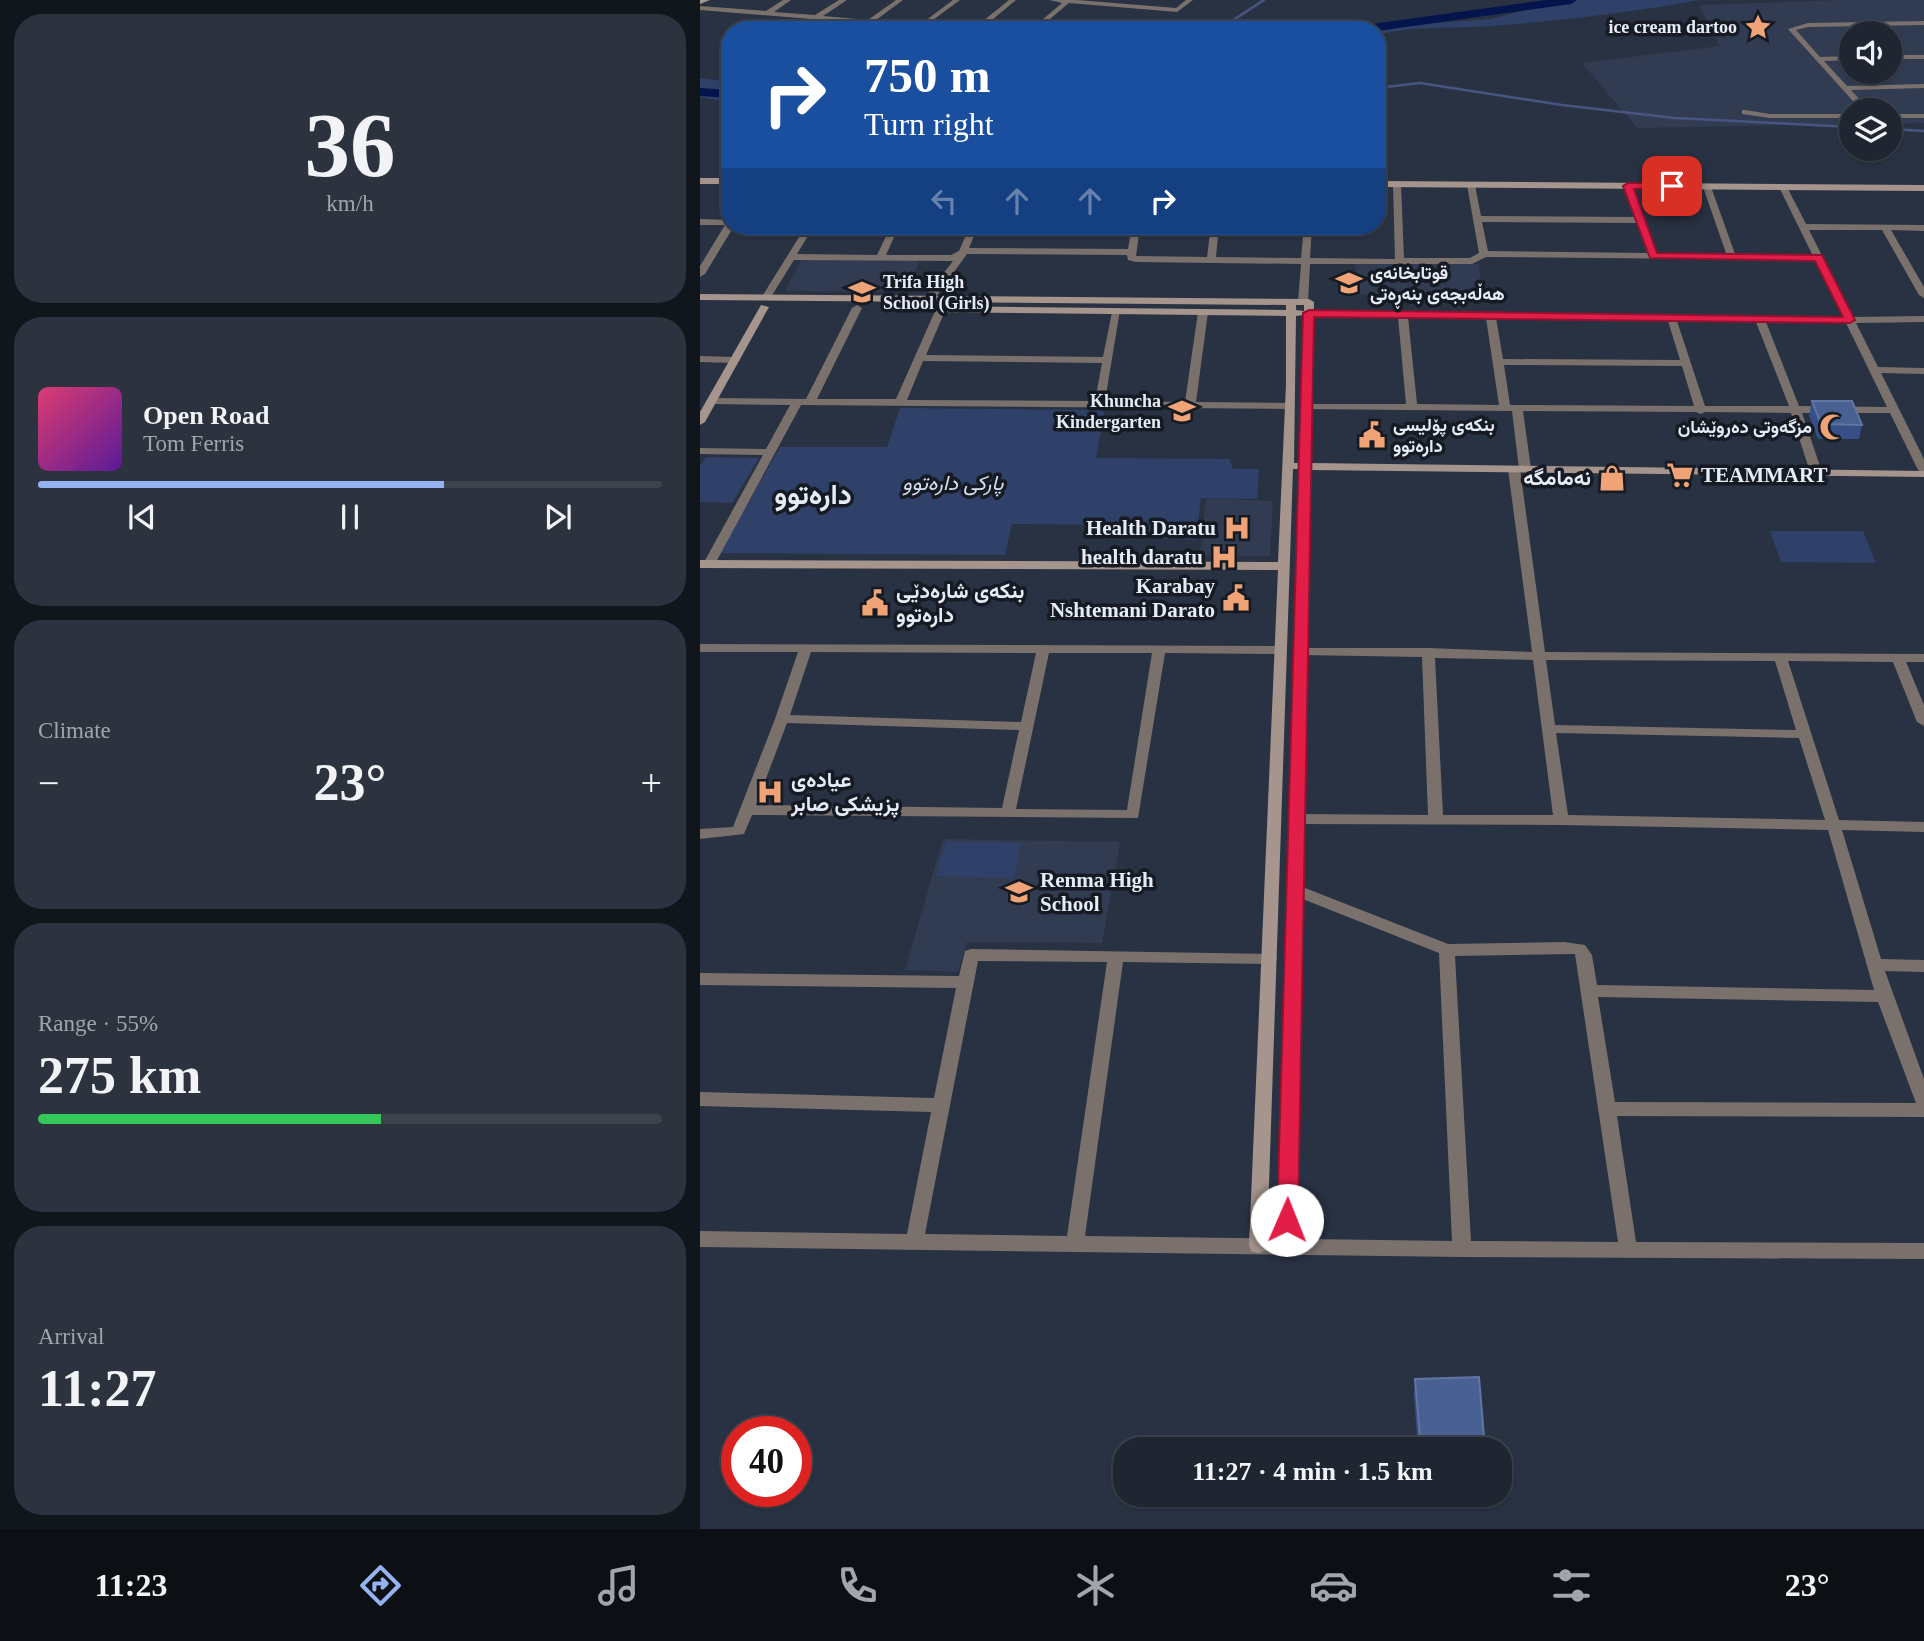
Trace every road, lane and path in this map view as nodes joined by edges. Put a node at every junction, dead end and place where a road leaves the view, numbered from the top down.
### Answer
1 (707, 0) edge
2 (788, 0) edge
3 (844, 0) edge
4 (900, 0) edge
5 (957, 0) edge
6 (1013, 0) edge
7 (1052, 0) edge
8 (1190, 0) edge
9 (1069, 1) edge
10 (700, 2) edge
11 (700, 8) edge
12 (766, 14) junction
13 (817, 17) junction
14 (859, 21) edge
15 (870, 21) edge
16 (929, 21) edge
17 (986, 21) edge
18 (1044, 21) edge
19 (1924, 23) edge
20 (1902, 57) edge
21 (1920, 57) edge
22 (1839, 58) edge
23 (1819, 59) junction
24 (1924, 64) edge
25 (1924, 86) edge
26 (1846, 88) junction
27 (1855, 98) edge
28 (1745, 112) dead end
29 (1839, 116) edge
30 (1902, 116) edge
31 (1924, 116) edge
32 (700, 181) edge
33 (721, 181) edge
34 (1386, 181) edge
35 (1386, 182) edge
36 (1924, 182) edge
37 (1671, 183) junction
38 (1397, 184) junction
39 (1471, 185) junction
40 (1628, 186) junction
41 (1707, 187) junction
42 (1783, 187) junction
43 (1924, 188) edge
44 (1478, 219) junction
45 (1640, 220) junction
46 (700, 222) edge
47 (721, 223) edge
48 (1802, 227) junction
49 (1885, 228) junction
50 (1924, 228) edge
51 (723, 235) edge
52 (805, 235) edge
53 (891, 235) edge
54 (970, 235) edge
55 (1134, 235) edge
56 (1214, 235) edge
57 (1308, 235) edge
58 (1130, 252) junction
59 (961, 253) junction
60 (1484, 254) junction
61 (1653, 256) junction
62 (792, 257) junction
63 (880, 257) junction
64 (1732, 257) junction
65 (1818, 257) junction
66 (1211, 259) junction
67 (1308, 261) junction
68 (1401, 261) junction
69 (700, 274) edge
70 (1924, 295) edge
71 (700, 297) edge
72 (930, 299) junction
73 (765, 303) junction
74 (944, 304) junction
75 (700, 306) edge
76 (1301, 306) junction
77 (856, 308) junction
78 (1117, 312) junction
79 (1203, 312) junction
80 (1404, 315) junction
81 (1491, 316) junction
82 (1672, 318) junction
83 (1760, 319) junction
84 (1924, 319) edge
85 (1850, 320) junction
86 (919, 358) junction
87 (700, 359) edge
88 (1107, 359) junction
89 (735, 360) junction
90 (1497, 362) junction
91 (1687, 363) junction
92 (1875, 370) junction
93 (1924, 371) edge
94 (712, 401) junction
95 (804, 402) junction
96 (900, 403) junction
97 (1099, 405) junction
98 (1190, 406) junction
99 (1290, 406) junction
100 (1307, 407) junction
101 (1412, 408) junction
102 (1511, 408) junction
103 (1894, 410) junction
104 (1701, 411) junction
105 (1796, 411) junction
106 (700, 422) edge
107 (1289, 429) junction
108 (1305, 429) junction
109 (700, 451) edge
110 (770, 452) junction
111 (1287, 466) junction
112 (1304, 466) junction
113 (1520, 469) junction
114 (1816, 472) junction
115 (1924, 472) edge
116 (705, 564) edge
117 (1283, 566) junction
118 (1304, 566) junction
119 (700, 648) edge
120 (806, 648) junction
121 (1044, 650) junction
122 (1280, 650) junction
123 (1159, 651) junction
124 (1302, 651) junction
125 (1428, 652) junction
126 (1540, 656) junction
127 (1780, 657) junction
128 (1898, 657) junction
129 (1924, 657) edge
130 (782, 719) junction
131 (1924, 722) edge
132 (1025, 726) junction
133 (1550, 729) junction
134 (1805, 734) junction
135 (747, 810) junction
136 (1008, 813) junction
137 (1296, 819) junction
138 (1561, 820) junction
139 (1436, 821) junction
140 (1833, 823) junction
141 (1924, 827) edge
142 (700, 834) edge
143 (1294, 890) junction
144 (1447, 950) junction
145 (1116, 956) junction
146 (1269, 958) junction
147 (1875, 965) junction
148 (1924, 966) edge
149 (700, 979) edge
150 (965, 982) junction
151 (1588, 991) junction
152 (1884, 996) junction
153 (700, 1099) edge
154 (1924, 1102) edge
155 (939, 1105) junction
156 (1609, 1109) junction
157 (1924, 1110) edge
158 (700, 1239) edge
159 (914, 1243) junction
160 (1075, 1243) junction
161 (1258, 1245) junction
162 (1287, 1246) junction
163 (1628, 1248) junction
164 (1462, 1249) junction
165 (1924, 1251) edge

1 - 10 street
2 - 12 street
3 - 13 street
4 - 15 street
5 - 16 street
6 - 17 street
7 - 9 street
8 - 9 street
9 - 18 street
11 - 12 street
12 - 13 street
13 - 14 street
19 - 23 street
20 - 21 street
21 - 24 street
22 - 23 street
23 - 26 street
25 - 26 street
26 - 27 street
28 - 29 street
30 - 31 street
32 - 33 street
34 - 37 street
35 - 38 street
36 - 37 street
37 - 40 street
37 - 41 street
38 - 39 street
38 - 68 street
39 - 40 street
39 - 44 street
40 - 45 street
41 - 42 street
41 - 64 street
42 - 43 street
42 - 48 street
44 - 45 street
44 - 60 street
45 - 61 street
46 - 47 street
48 - 49 street
48 - 65 street
49 - 50 street
49 - 70 street
51 - 69 street
52 - 62 street
53 - 63 street
54 - 59 street
55 - 58 street
56 - 66 street
57 - 67 street
58 - 59 street
58 - 66 street
59 - 63 street
59 - 72 street
60 - 61 street
60 - 68 street
61 - 64 street
62 - 63 street
62 - 73 street
64 - 65 street
65 - 85 street
66 - 67 street
67 - 68 street
67 - 76 street
71 - 73 street
72 - 73 street
72 - 74 street
73 - 75 street
73 - 77 street
73 - 89 street
74 - 76 street
74 - 77 street
74 - 78 street
74 - 86 street
76 - 79 street
76 - 80 street
76 - 99 street
76 - 100 street
77 - 95 street
78 - 79 street
78 - 88 street
79 - 98 street
80 - 81 street
80 - 101 street
81 - 82 street
81 - 90 street
82 - 83 street
82 - 91 street
83 - 85 street
83 - 105 street
84 - 85 street
85 - 92 street
86 - 88 street
86 - 96 street
87 - 89 street
88 - 97 street
89 - 94 street
90 - 91 street
90 - 102 street
91 - 104 street
92 - 93 street
92 - 103 street
94 - 95 street
94 - 106 street
95 - 96 street
95 - 110 street
96 - 97 street
97 - 98 street
98 - 99 street
99 - 107 street
100 - 101 street
100 - 108 street
101 - 102 street
102 - 104 street
102 - 113 street
103 - 105 street
103 - 115 street
104 - 105 street
105 - 114 street
107 - 108 street
107 - 111 street
108 - 112 street
109 - 110 street
110 - 116 street
111 - 112 street
111 - 117 street
112 - 113 street
112 - 118 street
113 - 114 street
113 - 126 street
114 - 115 street
116 - 117 street
117 - 118 street
117 - 122 street
118 - 124 street
119 - 120 street
120 - 121 street
120 - 130 street
121 - 123 street
121 - 132 street
122 - 123 street
122 - 146 street
123 - 136 street
124 - 125 street
124 - 137 street
125 - 126 street
125 - 139 street
126 - 127 street
126 - 133 street
127 - 128 street
127 - 134 street
128 - 129 street
128 - 131 street
130 - 132 street
130 - 135 street
132 - 136 street
133 - 134 street
133 - 138 street
134 - 140 street
135 - 136 street
135 - 142 street
137 - 139 street
137 - 143 street
138 - 139 street
138 - 140 street
140 - 141 street
140 - 147 street
143 - 144 street
143 - 162 street
144 - 151 street
144 - 164 street
145 - 146 street
145 - 150 street
145 - 160 street
146 - 161 street
147 - 148 street
147 - 152 street
149 - 150 street
150 - 155 street
151 - 152 street
151 - 156 street
152 - 154 street
153 - 155 street
155 - 159 street
156 - 157 street
156 - 163 street
158 - 159 street
159 - 160 street
160 - 161 street
161 - 162 street
162 - 164 street
163 - 164 street
163 - 165 street

